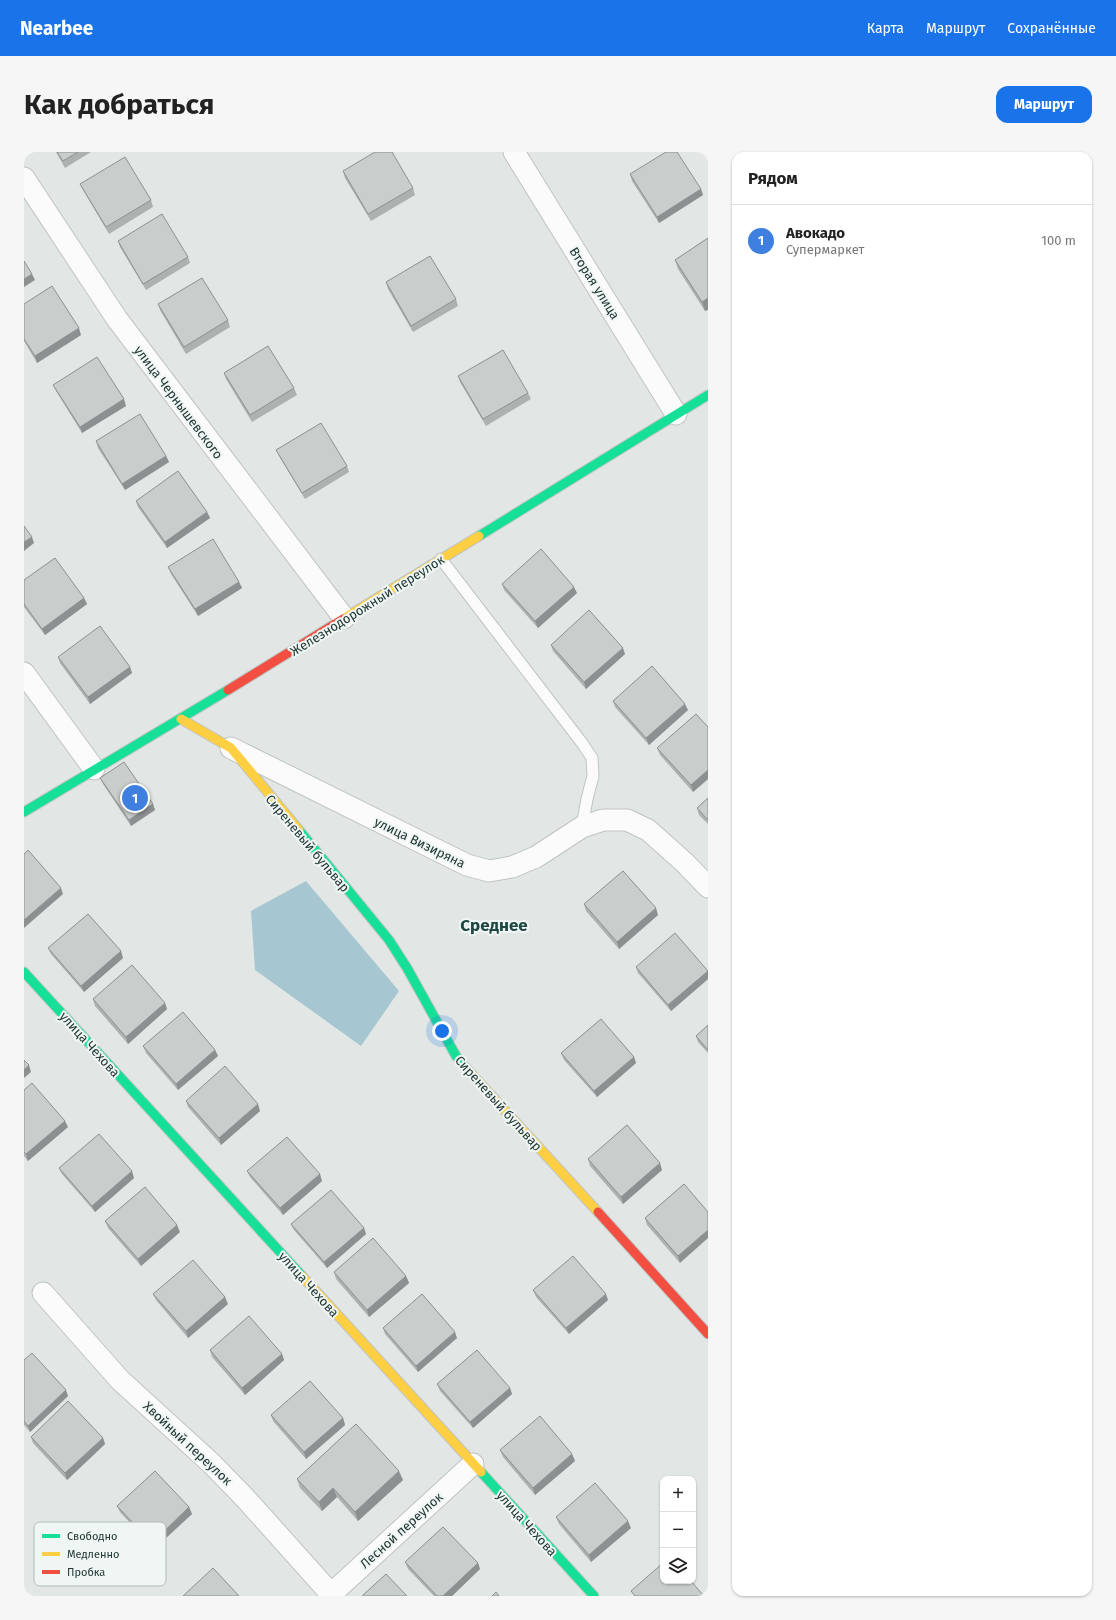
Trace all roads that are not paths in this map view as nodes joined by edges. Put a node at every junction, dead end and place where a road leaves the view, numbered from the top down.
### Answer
1 (514, 152) edge
2 (24, 178) edge
3 (708, 395) edge
4 (676, 414) junction
5 (441, 559) junction
6 (344, 618) junction
7 (24, 673) edge
8 (181, 718) junction
9 (231, 748) junction
10 (94, 769) junction
11 (24, 812) edge
12 (582, 827) junction
13 (708, 887) edge
14 (24, 972) edge
15 (43, 1293) dead end
16 (708, 1334) edge
17 (473, 1464) junction
18 (330, 1595) edge
19 (594, 1596) edge

1 - 4 street, Вторая улица
2 - 6 street, улица Чернышевского
3 - 4 street, Железнодорожный переулок
4 - 5 street, Железнодорожный переулок
5 - 6 street, Железнодорожный переулок
5 - 12 lane
6 - 8 street, Железнодорожный переулок
7 - 10 street
8 - 9 street, Сиреневый бульвар
8 - 10 street, Железнодорожный переулок
9 - 12 street, улица Визиряна
9 - 16 street, Сиреневый бульвар
10 - 11 street, Железнодорожный переулок
12 - 13 street, улица Визиряна
14 - 17 street, улица Чехова
15 - 18 street, Хвойный переулок
17 - 18 street, Лесной переулок
17 - 19 street, улица Чехова

